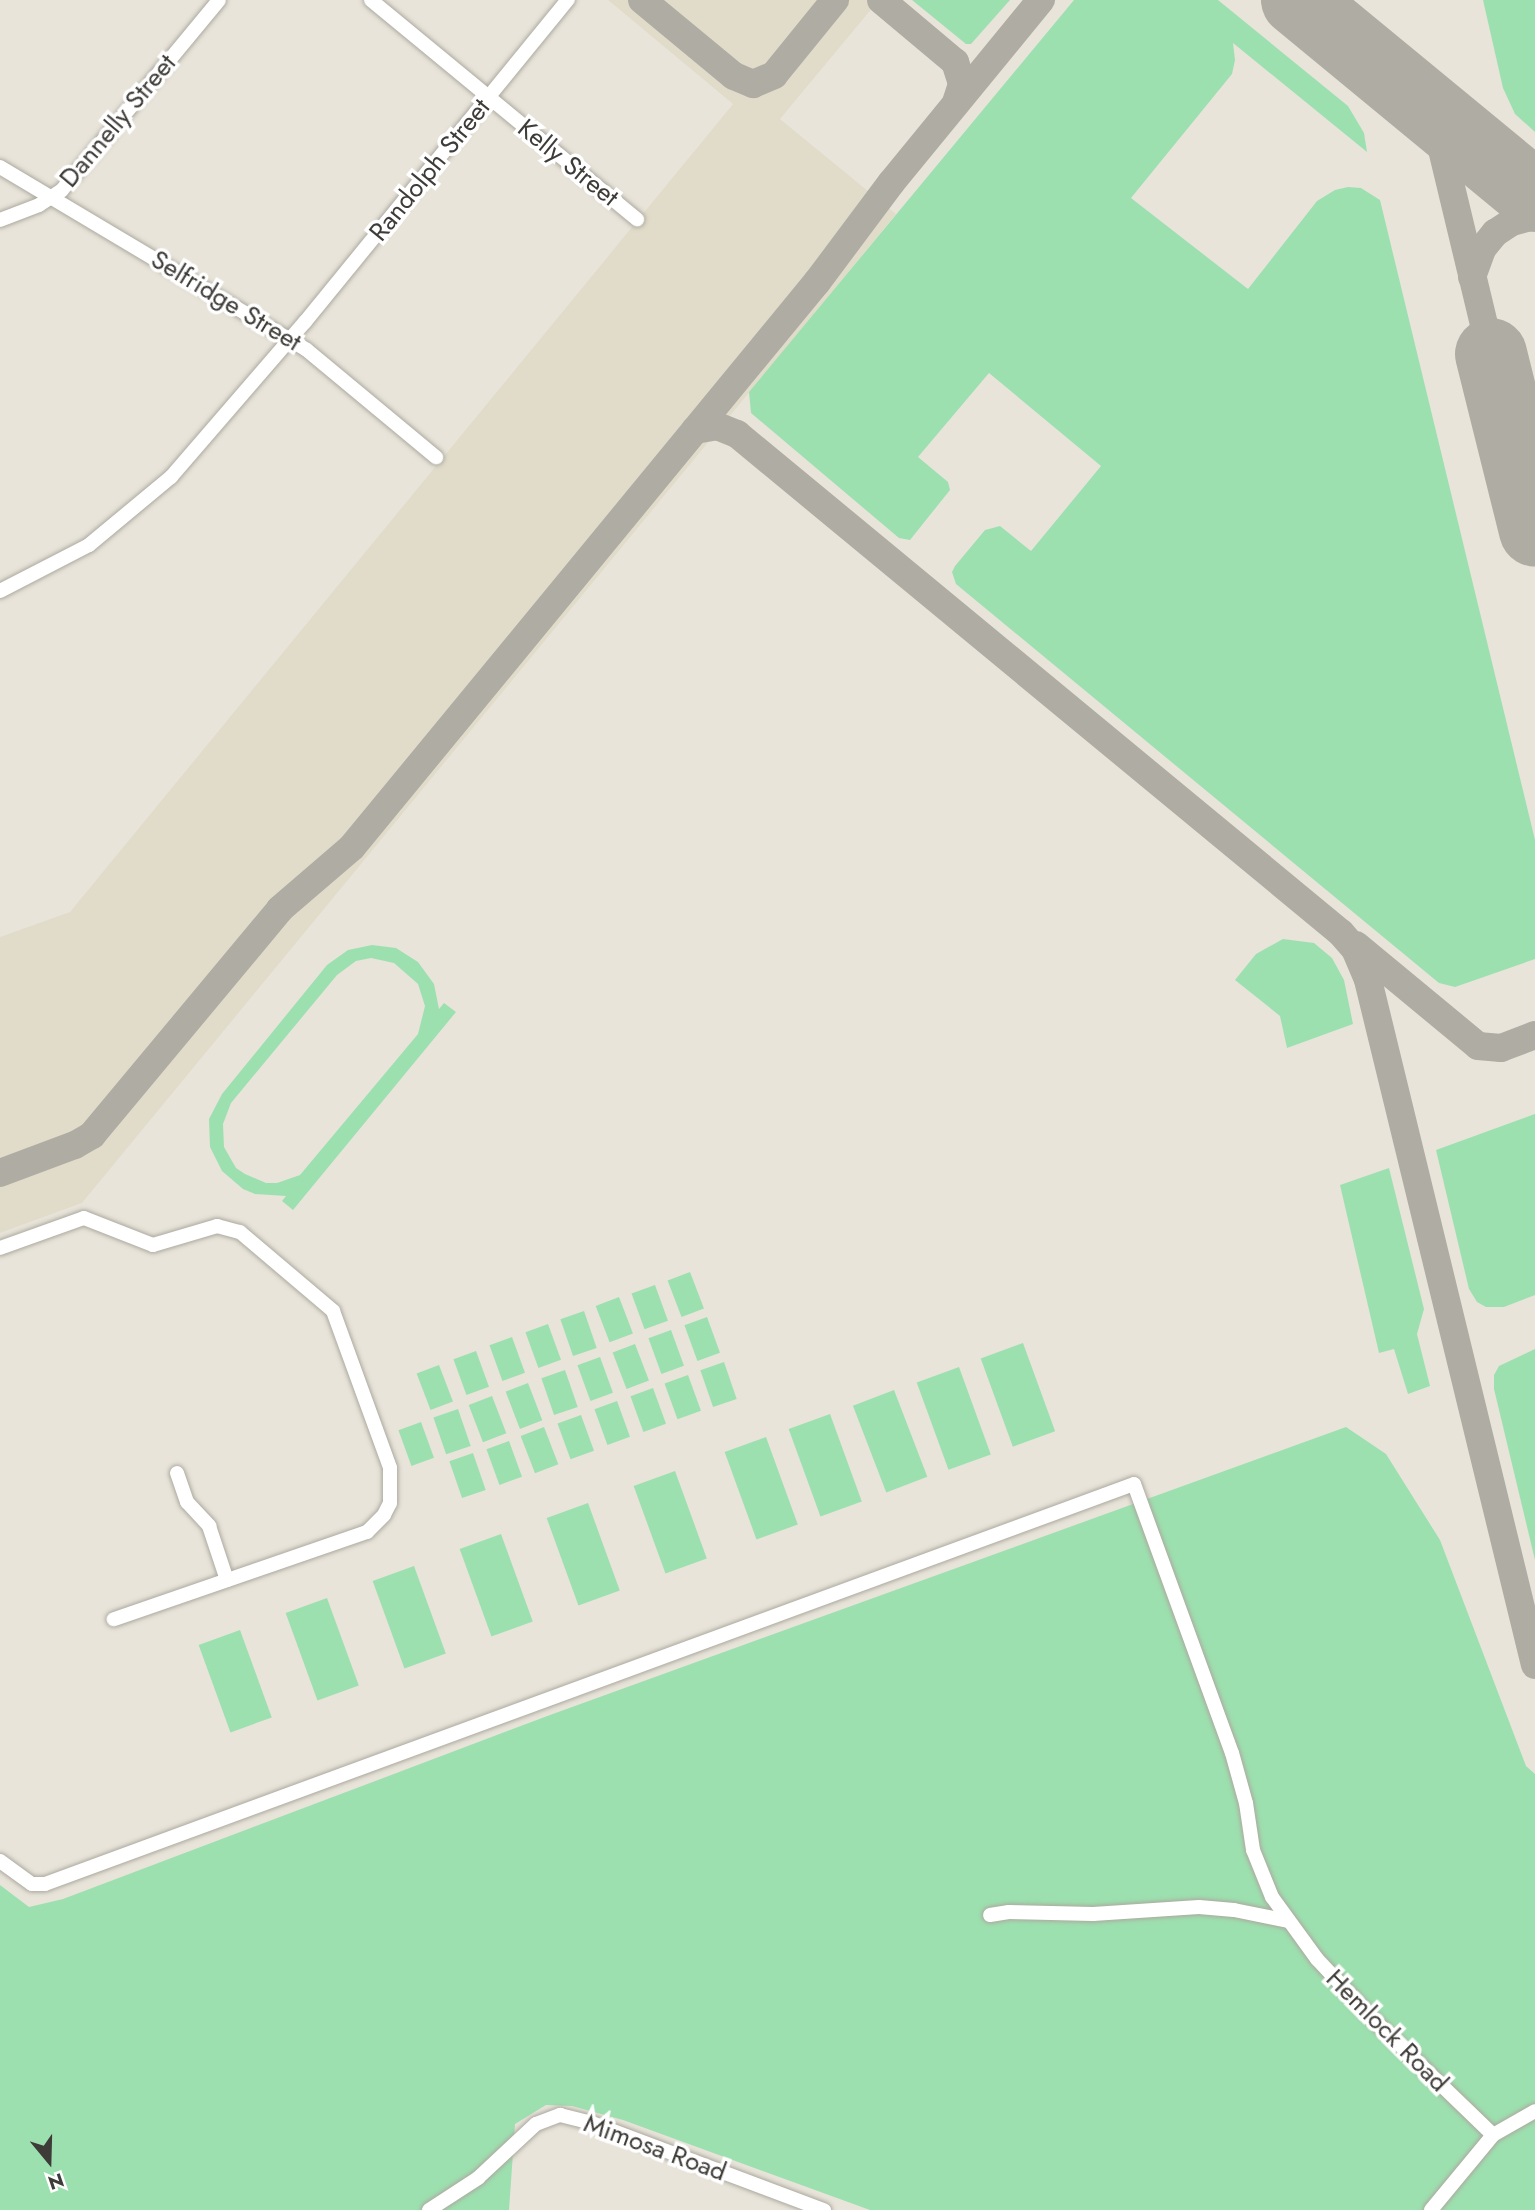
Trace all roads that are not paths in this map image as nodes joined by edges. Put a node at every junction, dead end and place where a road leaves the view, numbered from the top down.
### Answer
1 (219, 0) edge
2 (371, 0) edge
3 (568, 0) edge
4 (489, 97) junction
5 (0, 167) edge
6 (51, 198) junction
7 (0, 219) edge
8 (636, 219) dead end
9 (289, 338) junction
10 (436, 457) dead end
11 (0, 591) edge
12 (0, 1248) edge
13 (177, 1473) dead end
14 (227, 1580) junction
15 (114, 1619) dead end
16 (0, 1861) edge
17 (990, 1915) dead end
18 (1288, 1921) junction
19 (1535, 2111) edge
20 (1493, 2135) junction
21 (429, 2210) edge
22 (824, 2210) edge
23 (1431, 2210) edge

1 - 6 street, Dannelly Street
2 - 4 street, Kelly Street
3 - 4 street, Randolph Street
4 - 8 street, Kelly Street
4 - 9 street, Randolph Street
5 - 6 street, Selfridge Street
6 - 7 street, Dannelly Street
6 - 9 street, Selfridge Street
9 - 10 street, Selfridge Street
9 - 11 street, Randolph Street
12 - 14 street
13 - 14 street
14 - 15 street
16 - 18 street, Hemlock Road
17 - 18 street
18 - 20 street, Hemlock Road
19 - 20 street
20 - 23 street
21 - 22 street, Mimosa Road

